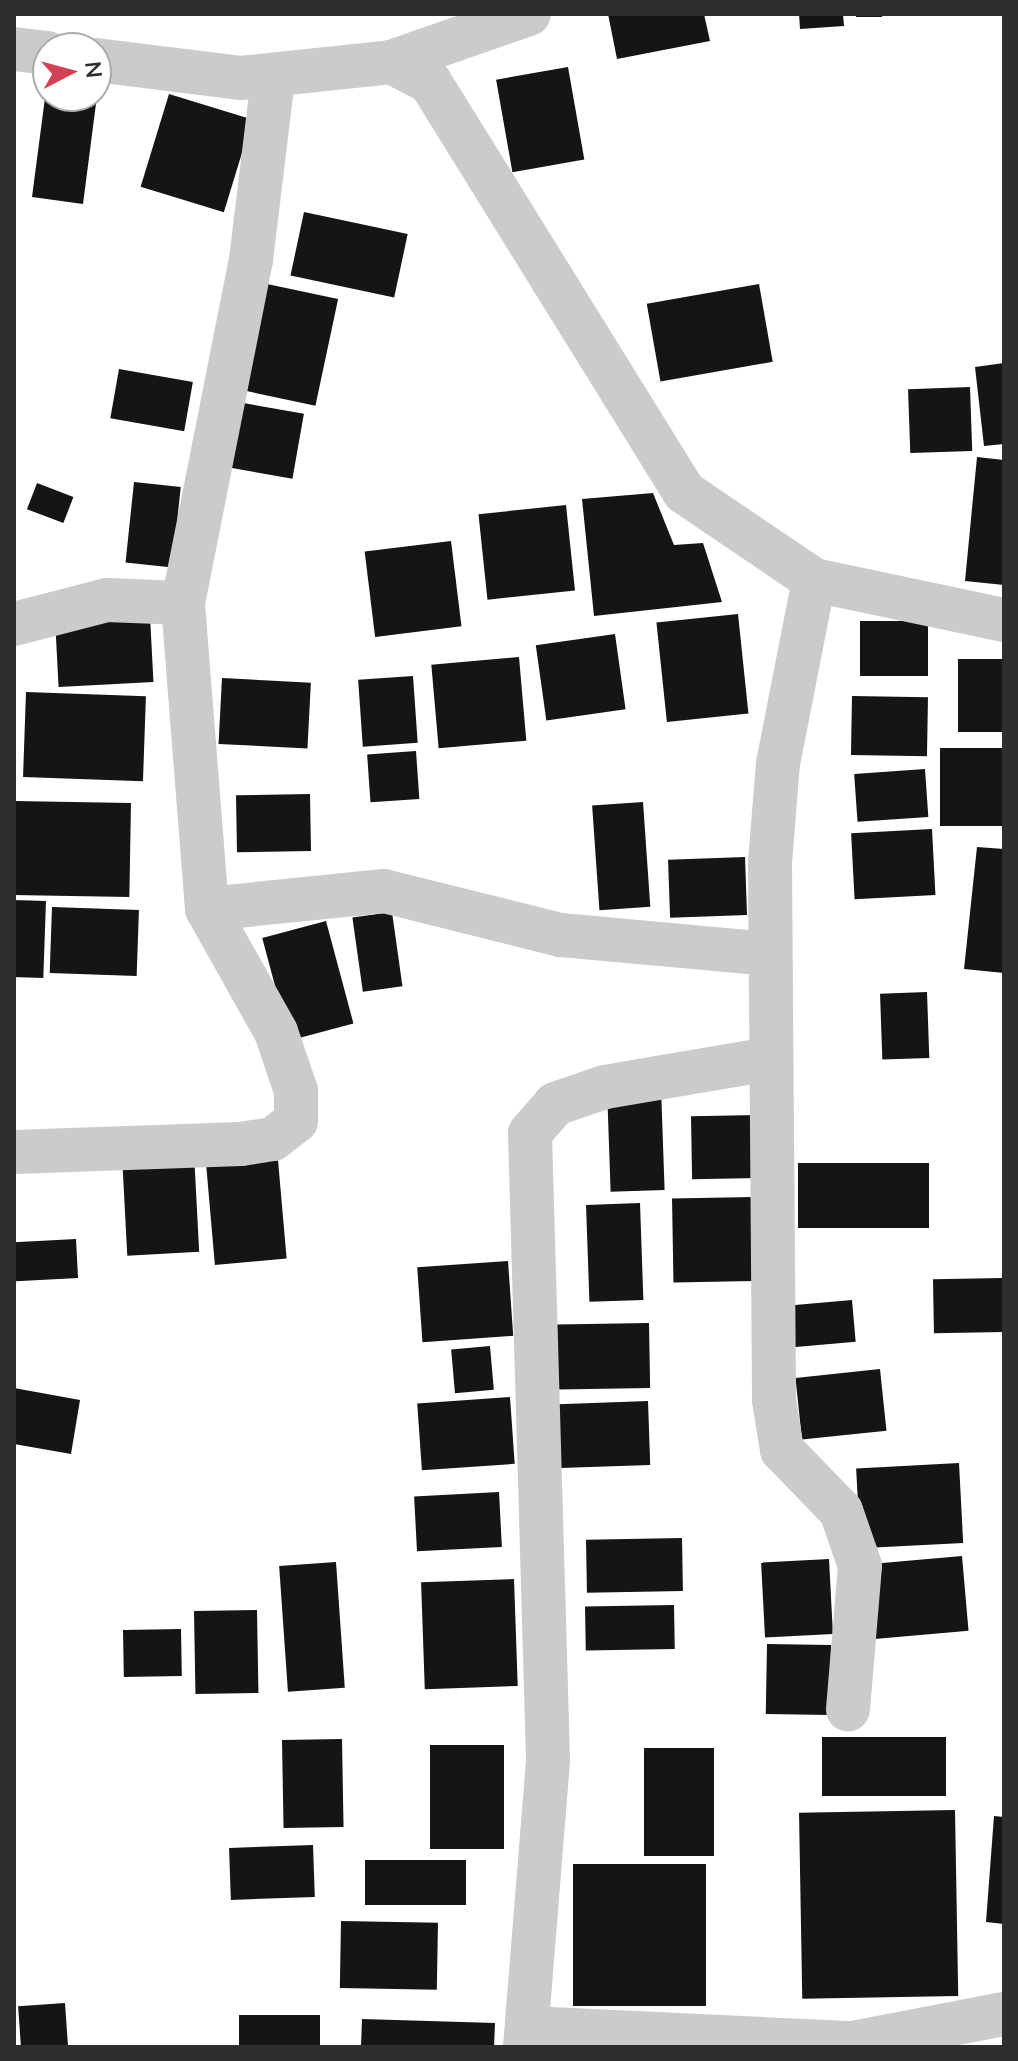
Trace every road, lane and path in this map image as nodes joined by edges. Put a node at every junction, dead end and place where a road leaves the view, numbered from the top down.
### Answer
1 (529, 14) edge
2 (112, 62) edge
3 (391, 62) junction
4 (273, 77) junction
5 (814, 580) junction
6 (183, 603) junction
7 (1004, 620) edge
8 (14, 624) edge
9 (207, 909) junction
10 (769, 954) junction
11 (768, 1059) junction
12 (14, 1152) edge
13 (848, 1710) dead end
14 (1004, 2014) edge
15 (527, 2038) edge

1 - 3 street
2 - 4 street
3 - 4 street
3 - 5 street
4 - 6 street
5 - 7 street
5 - 10 street
6 - 8 street
6 - 9 street
9 - 10 street
9 - 12 street
10 - 11 street
11 - 13 street
11 - 15 street
14 - 15 street

